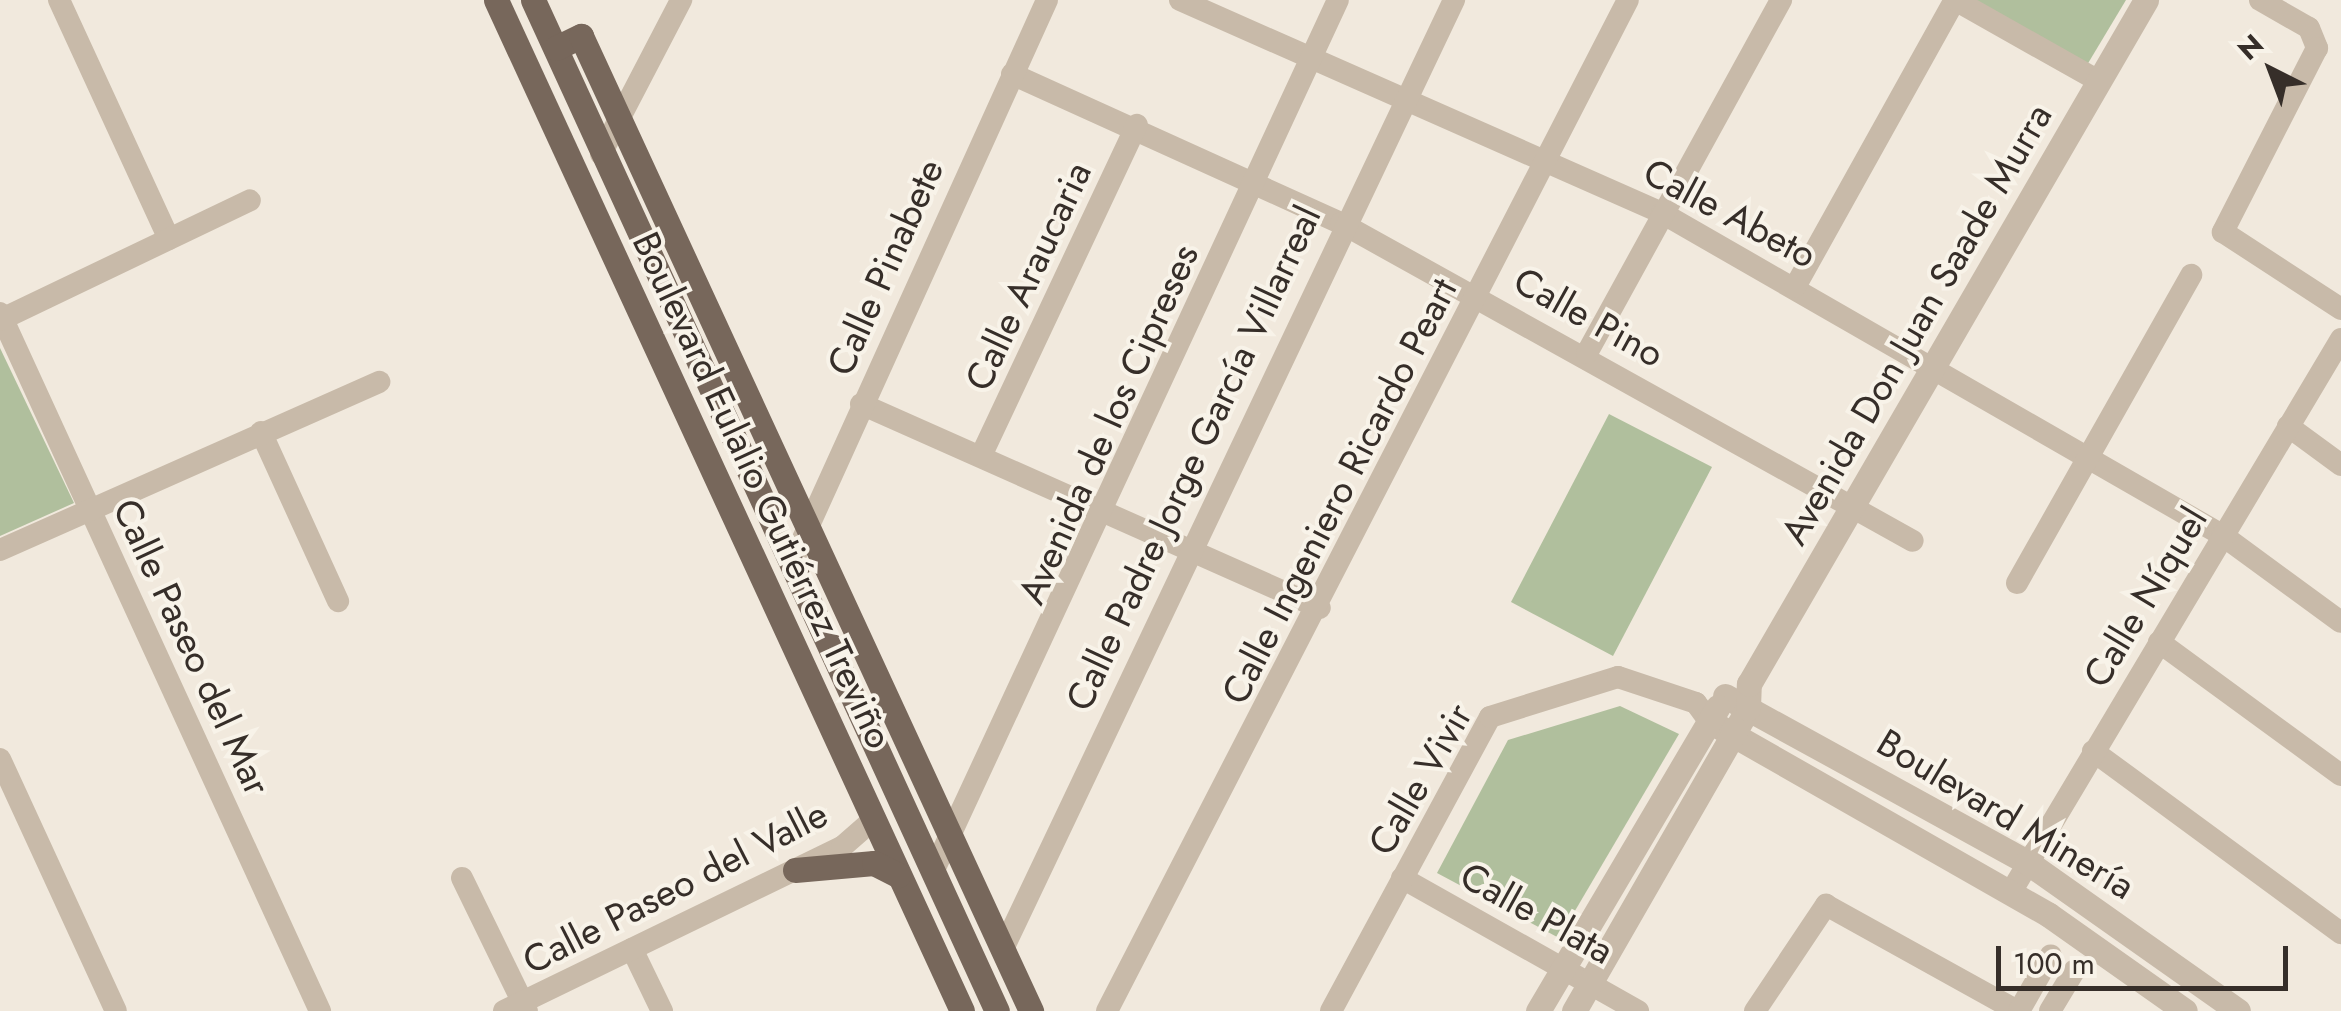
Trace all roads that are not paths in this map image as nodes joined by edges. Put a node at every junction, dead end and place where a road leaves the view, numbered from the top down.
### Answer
1 (59, 0) edge
2 (496, 0) edge
3 (533, 0) edge
4 (680, 0) edge
5 (1046, 0) edge
6 (1338, 0) edge
7 (1454, 0) edge
8 (1628, 0) edge
9 (1782, 0) edge
10 (1955, 0) edge
11 (2146, 0) edge
12 (2260, 0) edge
13 (1186, 1) edge
14 (556, 48) junction
15 (1312, 58) junction
16 (1012, 74) junction
17 (2099, 81) junction
18 (1404, 97) junction
19 (619, 120) junction
20 (1138, 125) junction
21 (601, 154) junction
22 (1548, 158) junction
23 (1256, 181) junction
24 (250, 200) dead end
25 (1662, 213) junction
26 (1341, 223) junction
27 (169, 239) junction
28 (2191, 275) dead end
29 (1794, 287) junction
30 (1479, 296) junction
31 (2341, 309) edge
32 (1, 317) edge
33 (2341, 339) edge
34 (1586, 353) junction
35 (1934, 369) junction
36 (379, 382) dead end
37 (862, 404) junction
38 (2288, 426) junction
39 (261, 432) junction
40 (2087, 455) junction
41 (981, 456) junction
42 (2341, 465) edge
43 (90, 508) junction
44 (1854, 508) junction
45 (1107, 512) junction
46 (807, 528) junction
47 (2222, 535) junction
48 (1913, 541) dead end
49 (0, 550) edge
50 (1188, 550) junction
51 (791, 564) junction
52 (2017, 583) dead end
53 (338, 601) dead end
54 (1320, 608) junction
55 (2341, 622) edge
56 (2159, 642) junction
57 (1748, 696) junction
58 (1702, 712) junction
59 (1732, 735) junction
60 (873, 743) junction
61 (2094, 751) junction
62 (0, 760) edge
63 (2341, 775) edge
64 (873, 820) junction
65 (951, 848) junction
66 (2027, 862) junction
67 (795, 870) junction
68 (933, 872) junction
69 (898, 874) junction
70 (462, 878) dead end
71 (1402, 878) junction
72 (2011, 892) junction
73 (2341, 933) edge
74 (632, 949) junction
75 (1003, 950) junction
76 (2051, 955) dead end
77 (1563, 967) junction
78 (2074, 970) dead end
79 (1590, 982) junction
80 (518, 1008) edge
81 (116, 1011) edge
82 (320, 1011) edge
83 (662, 1011) edge
84 (962, 1011) edge
85 (997, 1011) edge
86 (1032, 1011) edge
87 (1108, 1011) edge
88 (1331, 1011) edge
89 (1538, 1011) edge
90 (1574, 1011) edge
91 (1638, 1011) edge
92 (1756, 1011) edge
93 (2018, 1011) edge
94 (2050, 1011) edge
95 (2185, 1011) edge
96 (2238, 1011) edge

1 - 27 street
2 - 64 main road, Boulevard Eulalio Gutiérrez Treviño
3 - 14 main road, Boulevard Eulalio Gutiérrez Treviño
4 - 19 street
5 - 16 street, Calle Pinabete
6 - 15 street, Avenida de los Cipreses
7 - 18 street, Calle Padre Jorge García Villarreal
8 - 22 street, Calle Ingeniero Ricardo Peart
9 - 25 street
10 - 17 street
10 - 29 street
11 - 17 street, Avenida Don Juan Saade Murra
12 - 31 street
13 - 15 street, Calle Abeto
14 - 19 main road, Boulevard Eulalio Gutiérrez Treviño
14 - 21 main road, Boulevard Eulalio Gutiérrez Treviño
15 - 18 street, Calle Abeto
15 - 23 street, Avenida de los Cipreses
16 - 20 street, Calle Pino
16 - 37 street, Calle Pinabete
17 - 35 street, Avenida Don Juan Saade Murra
18 - 22 street, Calle Abeto
18 - 26 street, Calle Padre Jorge García Villarreal
19 - 21 street
19 - 46 main road, Boulevard Eulalio Gutiérrez Treviño
20 - 23 street, Calle Pino
20 - 41 street, Calle Araucaria
21 - 51 main road, Boulevard Eulalio Gutiérrez Treviño
22 - 25 street, Calle Abeto
22 - 30 street, Calle Ingeniero Ricardo Peart
23 - 26 street, Calle Pino
23 - 45 street, Avenida de los Cipreses
24 - 27 street
25 - 29 street, Calle Abeto
25 - 34 street
26 - 30 street, Calle Pino
26 - 50 street, Calle Padre Jorge García Villarreal
27 - 32 street
28 - 40 street
29 - 35 street, Calle Abeto
30 - 34 street, Calle Pino
30 - 54 street, Calle Ingeniero Ricardo Peart
32 - 43 street, Calle Paseo del Mar
33 - 38 street, Calle Níquel
34 - 44 street, Calle Pino
35 - 40 street, Calle Abeto
35 - 44 street, Avenida Don Juan Saade Murra
36 - 39 street
37 - 41 street
37 - 46 street, Calle Pinabete
38 - 42 street
38 - 47 street, Calle Níquel
39 - 43 street
39 - 53 street
40 - 47 street, Calle Abeto
40 - 52 street
41 - 45 street
43 - 49 street
43 - 82 street, Calle Paseo del Mar
44 - 48 street, Calle Pino
44 - 57 street, Avenida Don Juan Saade Murra
45 - 50 street
45 - 65 street, Avenida de los Cipreses
46 - 51 street, Calle Pinabete
46 - 65 main road, Boulevard Eulalio Gutiérrez Treviño
47 - 55 street, Calle Abeto
47 - 56 street, Calle Níquel
50 - 54 street
50 - 75 street, Calle Padre Jorge García Villarreal
51 - 60 main road, Boulevard Eulalio Gutiérrez Treviño
54 - 87 street, Calle Ingeniero Ricardo Peart
56 - 61 street, Calle Níquel
56 - 63 street
57 - 58 street, Boulevard Minería
57 - 59 street, Avenida Don Juan Saade Murra
57 - 66 street, Boulevard Minería
58 - 59 street, Boulevard Minería
58 - 71 street, Calle Vivir
58 - 77 street
59 - 72 street, Boulevard Minería
59 - 79 street, Avenida Don Juan Saade Murra
60 - 64 main road
60 - 68 main road, Boulevard Eulalio Gutiérrez Treviño
61 - 66 street, Calle Níquel
61 - 73 street
62 - 81 street
64 - 67 street, Calle Paseo del Valle
64 - 69 main road, Boulevard Eulalio Gutiérrez Treviño
65 - 68 street, Avenida de los Cipreses
65 - 75 main road, Boulevard Eulalio Gutiérrez Treviño
66 - 72 street, Calle Níquel
66 - 96 street, Boulevard Minería
67 - 69 main road
67 - 74 street, Calle Paseo del Valle
68 - 85 main road, Boulevard Eulalio Gutiérrez Treviño
69 - 84 main road, Boulevard Eulalio Gutiérrez Treviño
70 - 80 street
71 - 77 street, Calle Plata
71 - 88 street, Calle Vivir
72 - 95 street, Boulevard Minería
74 - 80 street, Calle Paseo del Valle
74 - 83 street
75 - 86 main road, Boulevard Eulalio Gutiérrez Treviño
76 - 93 street
77 - 79 street, Calle Plata
77 - 89 street
78 - 94 street
79 - 90 street, Avenida Don Juan Saade Murra
79 - 91 street, Calle Plata
92 - 93 street

